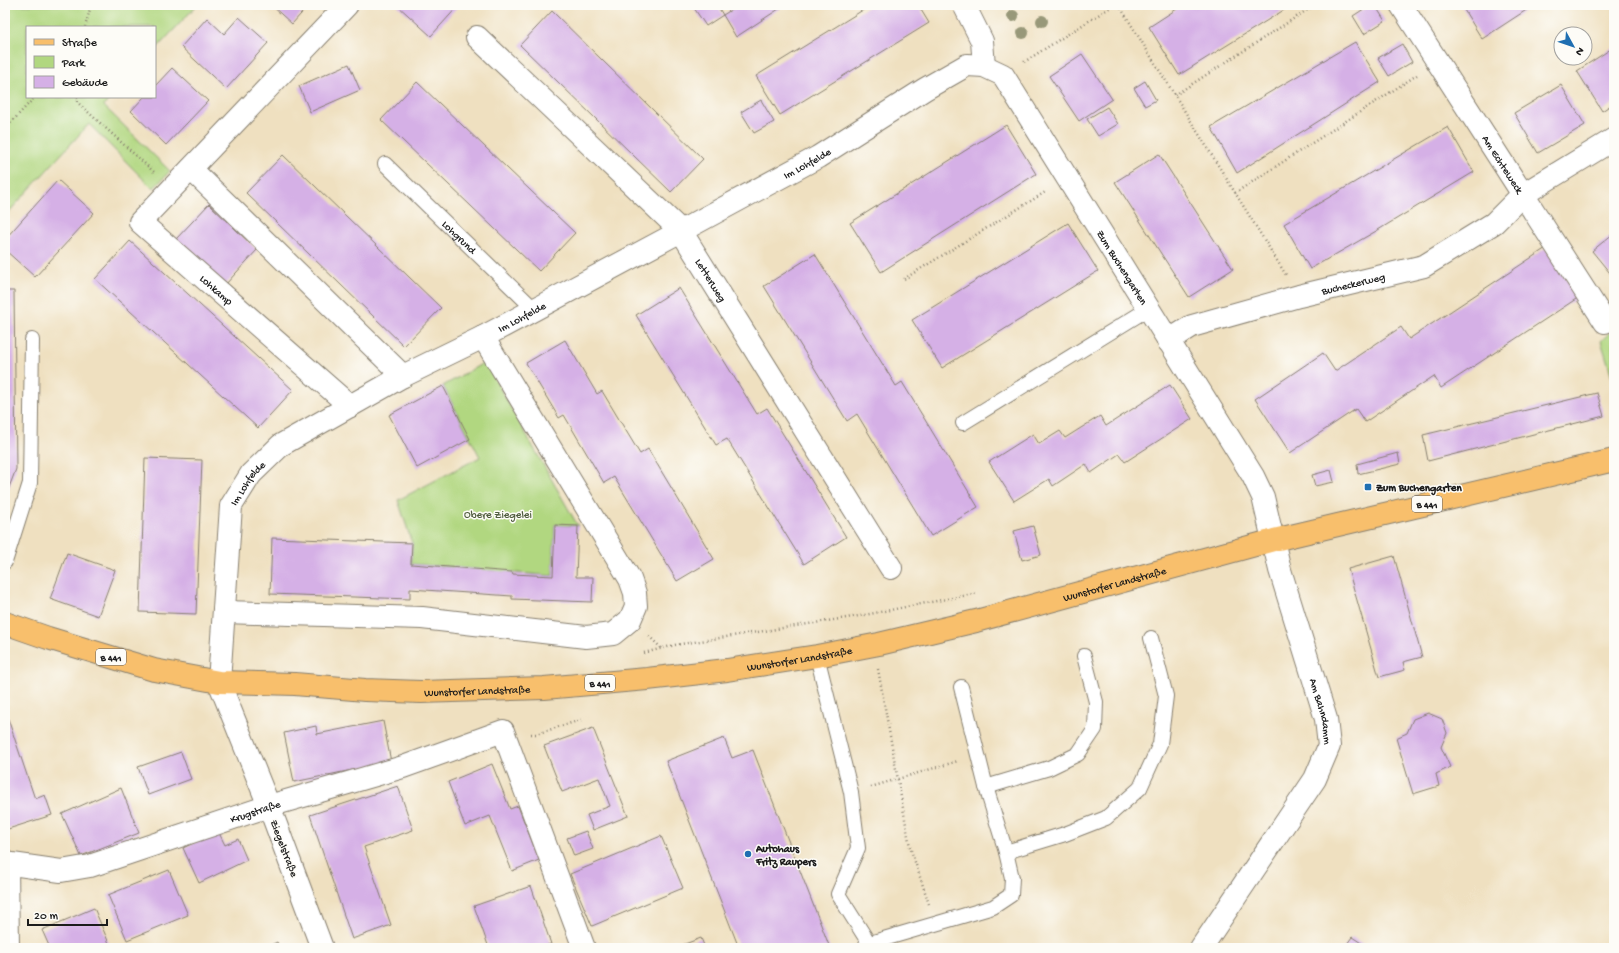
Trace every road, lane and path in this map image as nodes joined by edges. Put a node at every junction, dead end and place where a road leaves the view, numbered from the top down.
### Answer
1 (85, 5) edge
2 (93, 5) edge
3 (347, 5) edge
4 (964, 5) edge
5 (1114, 5) edge
6 (1119, 5) edge
7 (1315, 5) edge
8 (1401, 5) edge
9 (90, 9) junction
10 (85, 26) edge
11 (477, 37) dead end
12 (1437, 61) junction
13 (984, 66) junction
14 (1003, 75) junction
15 (1175, 95) junction
16 (34, 98) edge
17 (78, 98) edge
18 (5, 128) edge
19 (1614, 139) edge
20 (385, 164) dead end
21 (191, 169) junction
22 (1066, 179) junction
23 (171, 189) junction
24 (1235, 193) junction
25 (1522, 195) junction
26 (681, 231) junction
27 (904, 279) dead end
28 (1299, 296) junction
29 (534, 309) junction
30 (1148, 309) junction
31 (1605, 322) dead end
32 (483, 337) junction
33 (32, 340) dead end
34 (1168, 341) junction
35 (403, 376) junction
36 (350, 406) junction
37 (963, 424) dead end
38 (1614, 460) edge
39 (1274, 540) junction
40 (5, 562) edge
41 (891, 568) dead end
42 (981, 592) dead end
43 (224, 612) junction
44 (5, 623) edge
45 (1151, 638) dead end
46 (638, 654) dead end
47 (817, 656) junction
48 (1084, 656) dead end
49 (877, 665) dead end
50 (219, 682) junction
51 (960, 687) dead end
52 (584, 719) dead end
53 (503, 731) junction
54 (978, 755) junction
55 (898, 779) junction
56 (986, 787) junction
57 (851, 792) junction
58 (269, 806) junction
59 (1006, 852) junction
60 (6, 863) edge
61 (936, 923) junction
62 (871, 946) edge
63 (8, 948) edge
64 (322, 948) edge
65 (584, 948) edge
66 (1201, 948) edge

1 - 9 path
2 - 9 path
3 - 21 street, Lohkamp
4 - 13 street
5 - 14 path
6 - 15 path
7 - 15 path
8 - 12 street, Am Echteweck
9 - 10 path
11 - 26 street, Letterweg
12 - 24 path
12 - 25 street, Am Echteweck
13 - 14 street
13 - 26 street, Im Lohfelde
14 - 22 street, Zum Buchengarten
15 - 24 path
16 - 18 path
17 - 23 path
19 - 25 street, Bucheckerweg
20 - 29 lane, Lohgrund
21 - 23 street, Lohkamp
21 - 35 street
22 - 27 path
22 - 30 street, Zum Buchengarten
23 - 36 street, Lohkamp
24 - 28 path
25 - 28 street, Bucheckerweg
25 - 31 street, Am Echteweck
26 - 29 street, Im Lohfelde
26 - 41 street, Letterweg
28 - 34 street, Bucheckerweg
29 - 32 street, Im Lohfelde
30 - 34 street, Zum Buchengarten
30 - 37 lane
32 - 35 street, Im Lohfelde
32 - 43 street
33 - 40 lane
34 - 39 street, Zum Buchengarten
35 - 36 street, Im Lohfelde
36 - 43 street, Im Lohfelde
38 - 39 main road, Wunstorfer Landstraße / B 441
39 - 47 main road, Wunstorfer Landstraße / B 441
39 - 66 street, Am Bahndamm
42 - 46 path
43 - 50 street, Im Lohfelde
44 - 50 main road, Wunstorfer Landstraße / B 441
45 - 59 lane
47 - 50 main road, Wunstorfer Landstraße / B 441
47 - 57 lane
48 - 56 lane
49 - 55 path
50 - 58 street, Ziegelstraße
51 - 54 lane
52 - 53 path
53 - 58 street, Krugstraße
53 - 65 street
54 - 55 path
54 - 56 lane
55 - 57 path
55 - 61 path
56 - 59 lane
57 - 62 lane
58 - 60 street, Krugstraße
58 - 64 street, Ziegelstraße
59 - 61 lane
60 - 63 street
61 - 62 lane

